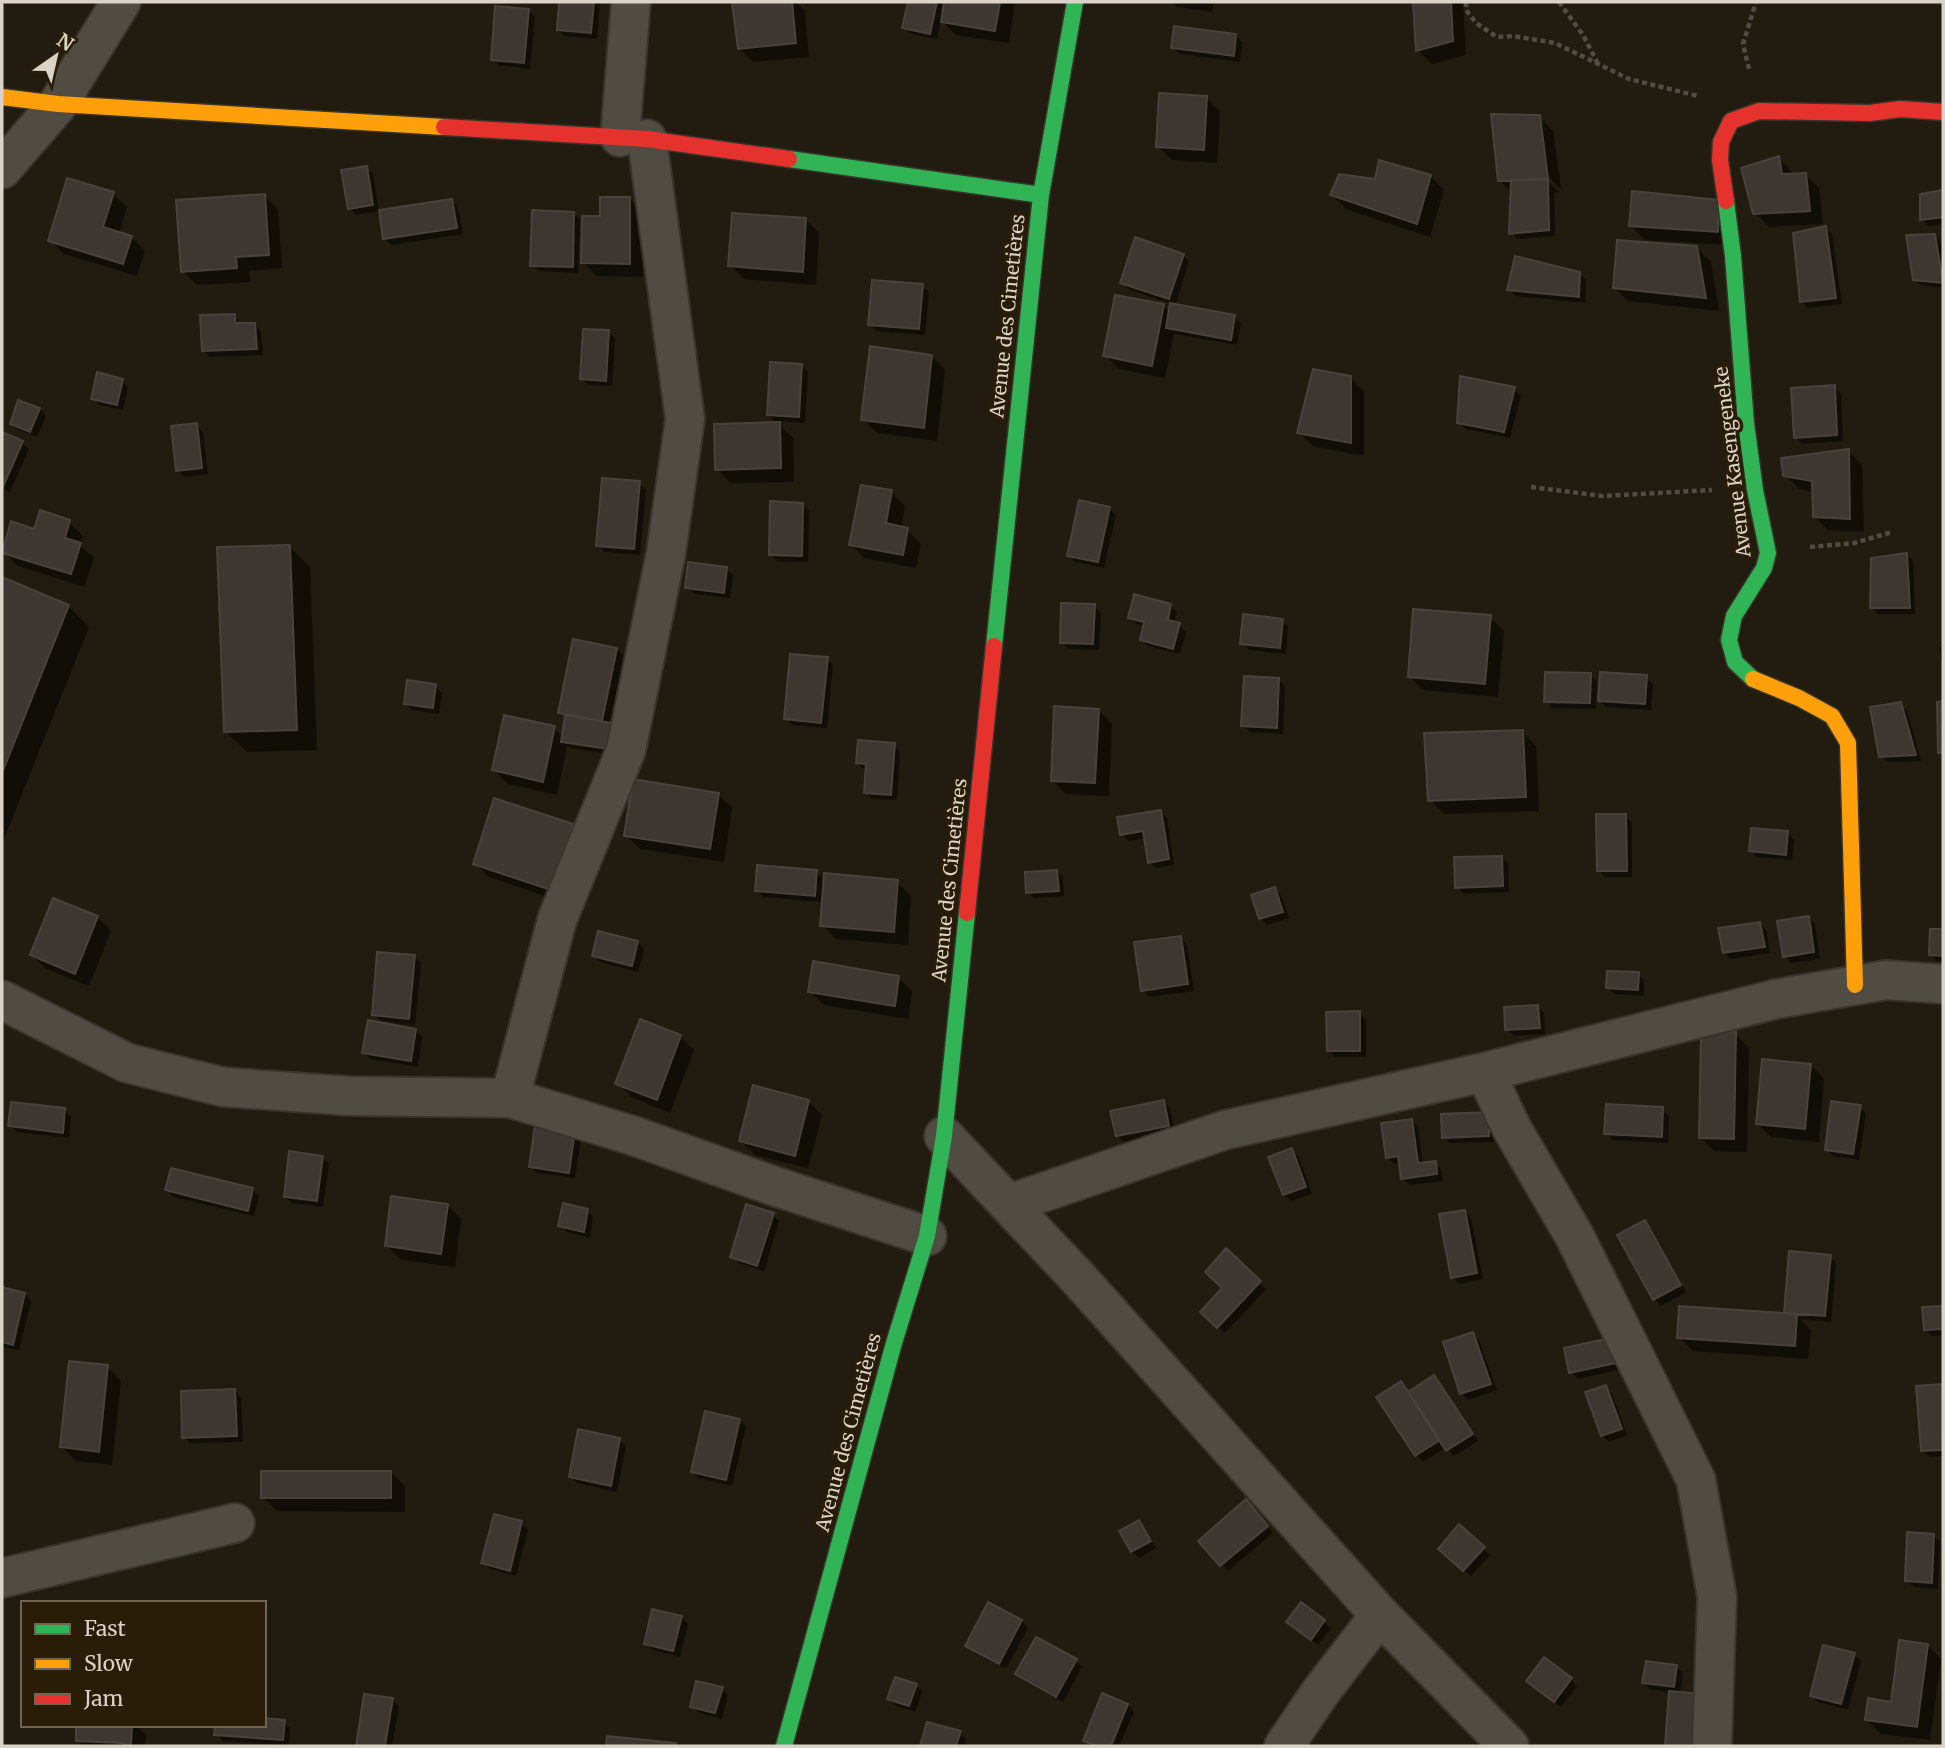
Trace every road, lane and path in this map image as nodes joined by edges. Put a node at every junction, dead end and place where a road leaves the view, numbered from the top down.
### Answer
1 (121, 2) edge
2 (631, 2) edge
3 (1075, 2) edge
4 (1466, 2) edge
5 (1559, 2) edge
6 (1756, 2) edge
7 (1599, 65) junction
8 (2, 97) edge
9 (58, 104) junction
10 (1759, 111) junction
11 (1943, 112) edge
12 (634, 139) junction
13 (2, 169) edge
14 (1041, 195) junction
15 (1531, 487) dead end
16 (1755, 490) junction
17 (1892, 532) dead end
18 (1768, 553) junction
19 (1943, 984) edge
20 (1855, 985) junction
21 (2, 1000) edge
22 (1485, 1072) junction
23 (510, 1098) junction
24 (944, 1136) junction
25 (1009, 1205) junction
26 (927, 1236) junction
27 (235, 1523) dead end
28 (2, 1578) edge
29 (1380, 1615) junction
30 (784, 1746) edge
31 (1284, 1746) edge
32 (1509, 1746) edge
33 (1712, 1746) edge

1 - 9 street
2 - 12 street
3 - 14 street, Avenue des Cimetières
4 - 7 path
5 - 7 path
6 - 10 path
7 - 10 path
8 - 9 street
9 - 12 street
9 - 13 street
10 - 11 street, Avenue Kasengeneke
10 - 16 street, Avenue Kasengeneke
12 - 14 street
12 - 23 street
14 - 24 street, Avenue des Cimetières
15 - 16 path
16 - 18 street, Avenue Kasengeneke
17 - 18 path
18 - 20 street, Avenue Kasengeneke
19 - 20 street
20 - 22 street
21 - 23 street
22 - 25 street
22 - 33 street
23 - 26 street
24 - 25 street
24 - 26 street, Avenue des Cimetières
25 - 29 street
26 - 30 street, Avenue des Cimetières
27 - 28 street
29 - 31 street
29 - 32 street

